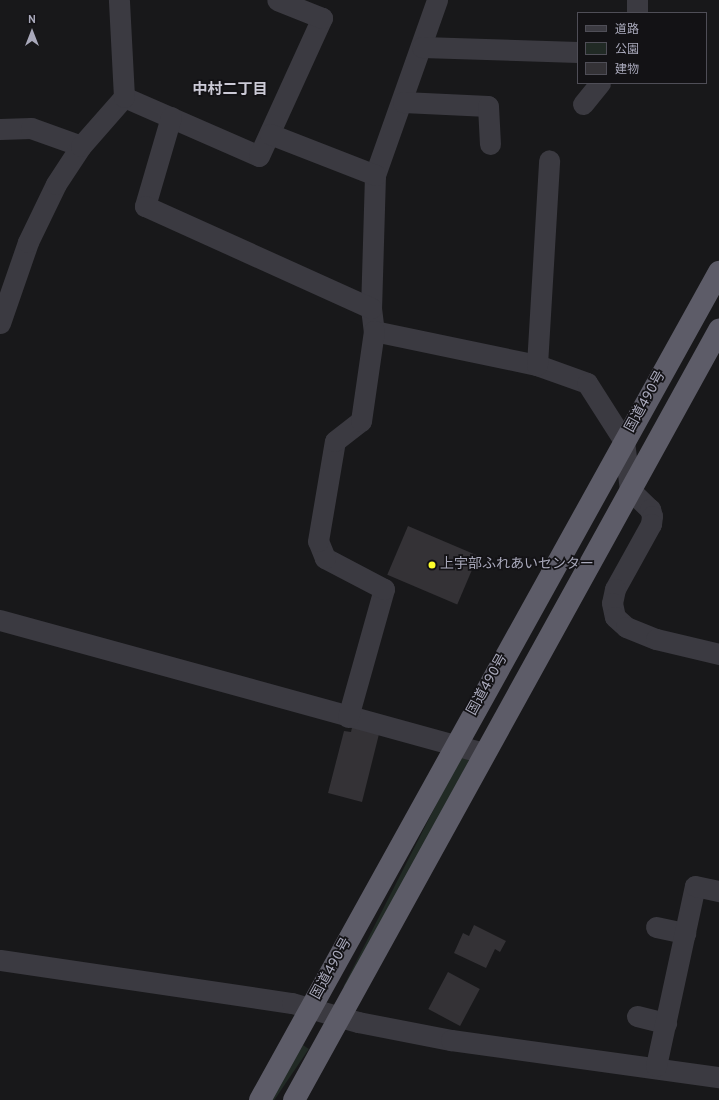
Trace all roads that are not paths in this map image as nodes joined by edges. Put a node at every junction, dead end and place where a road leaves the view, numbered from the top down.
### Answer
1 (119, 0) edge
2 (277, 0) edge
3 (437, 0) edge
4 (637, 0) edge
5 (637, 12) edge
6 (422, 47) junction
7 (577, 52) edge
8 (599, 84) edge
9 (124, 96) junction
10 (403, 102) junction
11 (583, 104) dead end
12 (171, 118) junction
13 (0, 129) edge
14 (270, 134) junction
15 (490, 144) dead end
16 (81, 146) junction
17 (549, 160) dead end
18 (375, 175) junction
19 (719, 272) edge
20 (371, 308) junction
21 (0, 323) edge
22 (719, 330) edge
23 (374, 331) junction
24 (536, 365) junction
25 (624, 441) junction
26 (630, 490) junction
27 (0, 620) edge
28 (719, 654) edge
29 (348, 716) junction
30 (456, 745) junction
31 (484, 753) junction
32 (719, 891) edge
33 (656, 927) dead end
34 (685, 933) junction
35 (0, 960) edge
36 (311, 1008) junction
37 (340, 1016) junction
38 (637, 1016) dead end
39 (666, 1023) junction
40 (656, 1066) junction
41 (719, 1077) edge
42 (260, 1100) edge
43 (294, 1100) edge

1 - 9 street
2 - 14 street
3 - 6 street
4 - 5 street
6 - 7 street
6 - 10 street
8 - 11 street
9 - 12 street
9 - 16 street
10 - 15 street
10 - 18 street
12 - 14 street
12 - 20 street
13 - 16 street
14 - 18 street
16 - 21 street
17 - 24 street
18 - 20 street
19 - 25 highway, 国道490号
20 - 23 street
22 - 26 highway, 国道490号
23 - 24 street
23 - 29 street
24 - 25 street
25 - 26 street
25 - 30 highway, 国道490号
26 - 28 street
26 - 31 highway, 国道490号
27 - 29 street
29 - 30 street
30 - 31 street
30 - 36 highway, 国道490号
31 - 37 highway, 国道490号
32 - 34 street
33 - 34 street
34 - 39 street
35 - 36 street
36 - 37 street
36 - 42 highway, 国道490号
37 - 40 street
37 - 43 highway, 国道490号
38 - 39 street
39 - 40 street
40 - 41 street

